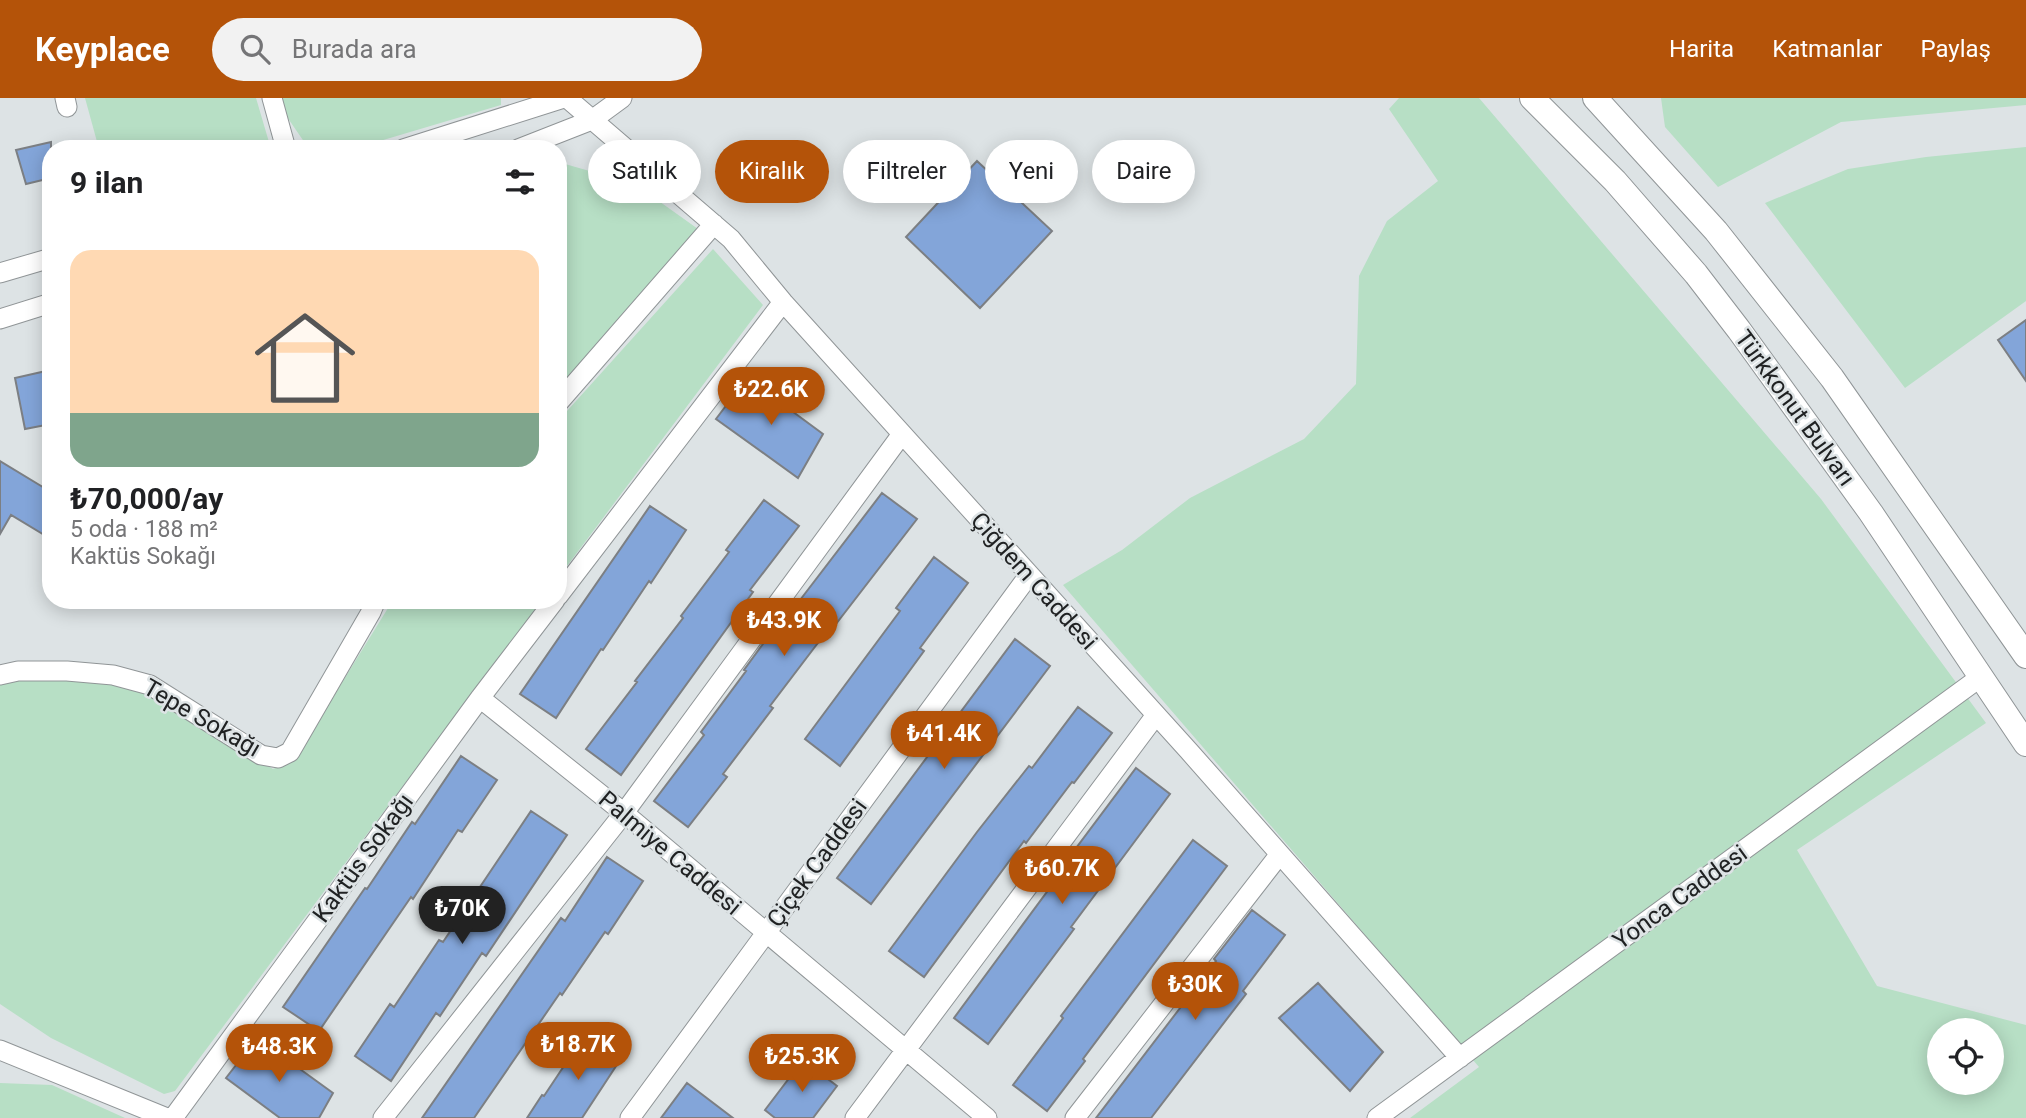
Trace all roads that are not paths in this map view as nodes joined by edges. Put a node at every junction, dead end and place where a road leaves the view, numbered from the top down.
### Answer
1 (272, 98) edge
2 (565, 98) edge
3 (622, 98) edge
4 (1532, 98) edge
5 (1595, 98) edge
6 (523, 104) edge
7 (592, 120) junction
8 (284, 140) edge
9 (427, 140) edge
10 (541, 140) edge
11 (714, 224) junction
12 (42, 261) edge
13 (0, 273) edge
14 (783, 302) junction
15 (42, 306) edge
16 (0, 319) edge
17 (567, 393) edge
18 (902, 434) junction
19 (1029, 575) junction
20 (567, 585) edge
21 (372, 609) edge
22 (549, 609) edge
23 (2026, 656) edge
24 (0, 675) edge
25 (1982, 676) junction
26 (480, 698) junction
27 (1156, 715) junction
28 (2026, 744) edge
29 (624, 813) junction
30 (1280, 854) junction
31 (766, 933) junction
32 (0, 1050) edge
33 (906, 1050) junction
34 (1461, 1058) junction
35 (170, 1118) edge
36 (383, 1118) edge
37 (630, 1118) edge
38 (855, 1118) edge
39 (987, 1118) edge
40 (1075, 1118) edge
41 (1377, 1118) edge

1 - 8 street
2 - 6 street
2 - 7 street, Çiğdem Caddesi
3 - 7 street
4 - 25 street, Türkkonut Bulvarı
5 - 23 street, Türkkonut Bulvarı
6 - 9 street
7 - 10 street
7 - 11 street, Çiğdem Caddesi
11 - 14 street, Çiğdem Caddesi
11 - 17 street
12 - 13 street
14 - 18 street, Çiğdem Caddesi
14 - 20 street, Kaktüs Sokağı
15 - 16 street
18 - 19 street, Çiğdem Caddesi
18 - 29 street
19 - 27 street, Çiğdem Caddesi
19 - 31 street, Çiçek Caddesi
21 - 24 street, Tepe Sokağı
22 - 26 street, Kaktüs Sokağı
25 - 28 street, Türkkonut Bulvarı
25 - 34 street, Yonca Caddesi
26 - 29 street, Palmiye Caddesi
26 - 35 street, Kaktüs Sokağı
27 - 30 street, Çiğdem Caddesi
27 - 33 street
29 - 31 street, Palmiye Caddesi
29 - 36 street
30 - 34 street, Çiğdem Caddesi
30 - 40 street
31 - 33 street, Palmiye Caddesi
31 - 37 street, Çiçek Caddesi
32 - 35 street
33 - 38 street
33 - 39 street, Palmiye Caddesi
34 - 41 street, Yonca Caddesi

